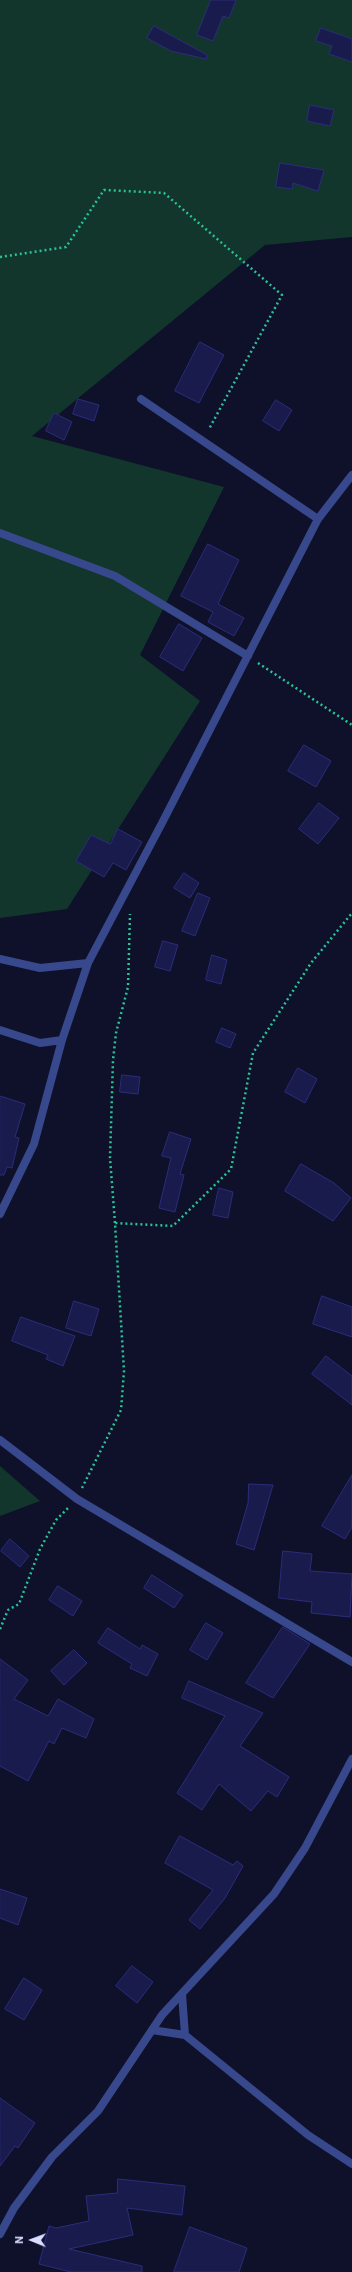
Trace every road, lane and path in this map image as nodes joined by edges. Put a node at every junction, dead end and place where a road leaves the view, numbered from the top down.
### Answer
1 (0, 257) edge
2 (141, 399) dead end
3 (203, 440) junction
4 (352, 475) edge
5 (318, 519) junction
6 (0, 533) edge
7 (248, 656) junction
8 (352, 725) edge
9 (127, 890) junction
10 (352, 912) edge
11 (0, 959) edge
12 (88, 963) junction
13 (0, 1030) edge
14 (62, 1040) junction
15 (0, 1214) edge
16 (115, 1223) junction
17 (0, 1440) edge
18 (77, 1499) junction
19 (0, 1630) edge
20 (352, 1662) edge
21 (352, 1759) edge
22 (182, 1994) junction
23 (152, 2030) junction
24 (185, 2035) junction
25 (352, 2164) edge
26 (0, 2234) edge

1 - 3 path
2 - 3 street
3 - 5 street
4 - 5 street
5 - 7 street
6 - 7 street
7 - 8 path
7 - 9 street
9 - 12 street
9 - 16 path
10 - 16 path
11 - 12 street
12 - 14 street
13 - 14 street
14 - 15 street
16 - 18 path
17 - 18 street
18 - 19 path
18 - 20 street
21 - 22 street
22 - 23 street
22 - 24 street
23 - 24 street
23 - 26 street
24 - 25 street

